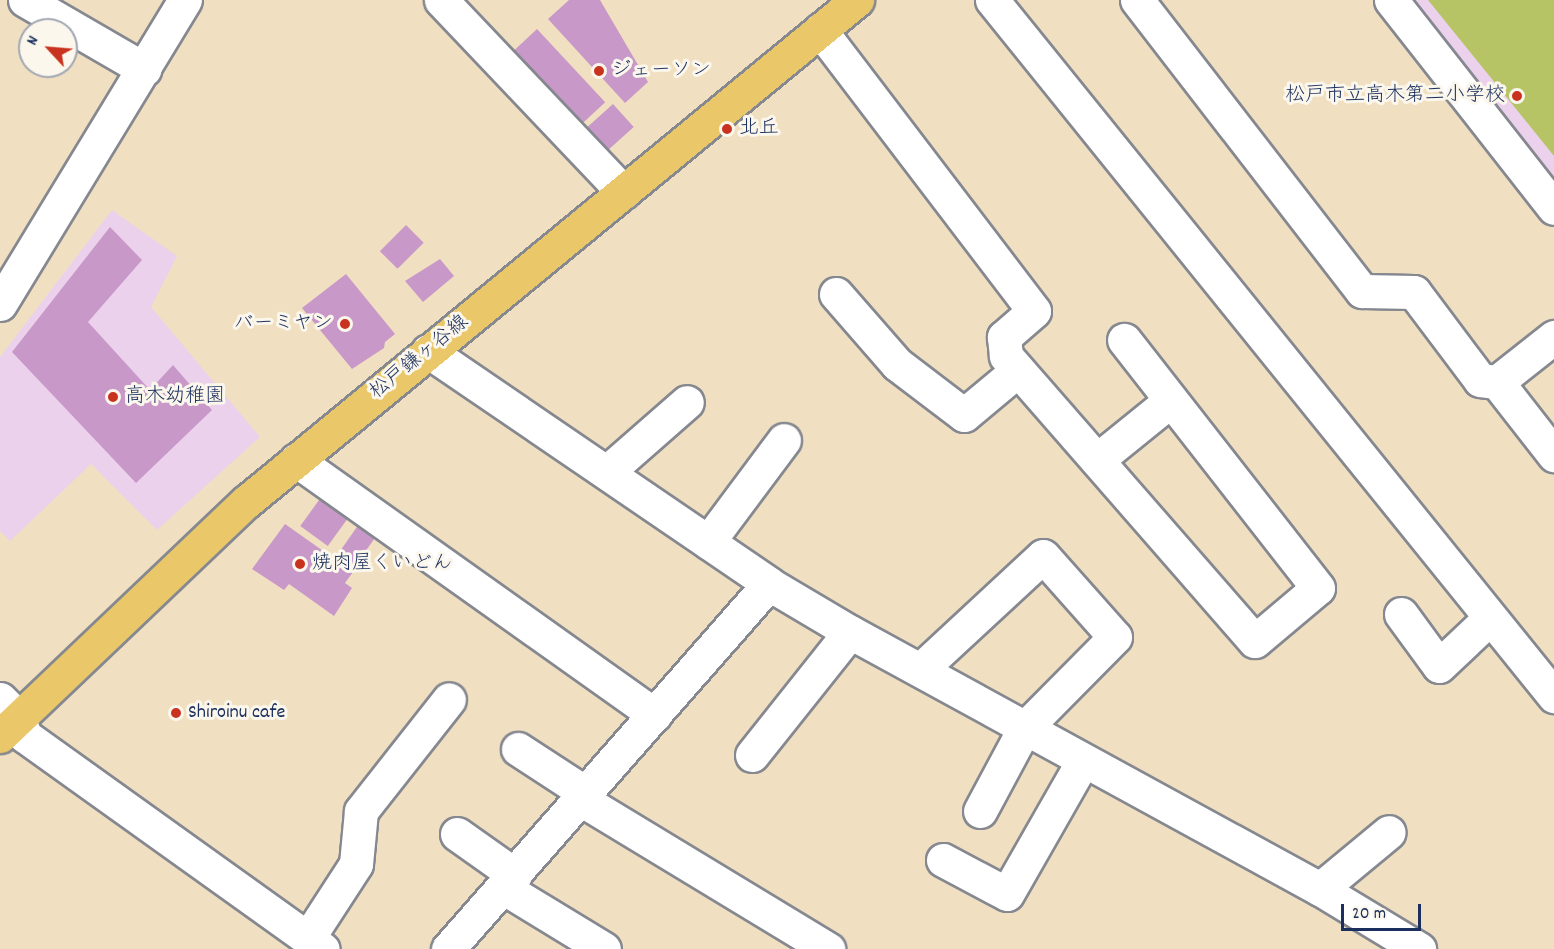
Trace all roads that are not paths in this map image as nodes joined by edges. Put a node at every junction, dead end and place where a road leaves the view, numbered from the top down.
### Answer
1 (25, 0) edge
2 (185, 0) edge
3 (857, 0) edge
4 (992, 0) edge
5 (1137, 0) edge
6 (1391, 0) edge
7 (444, 2) edge
8 (820, 30) junction
9 (144, 69) junction
10 (623, 192) junction
11 (1554, 208) edge
12 (836, 294) dead end
13 (0, 304) edge
14 (1554, 337) edge
15 (1124, 340) dead end
16 (428, 351) junction
17 (1018, 370) junction
18 (1497, 382) junction
19 (1171, 400) junction
20 (687, 402) dead end
21 (784, 440) dead end
22 (1554, 455) edge
23 (296, 460) junction
24 (1097, 460) junction
25 (607, 472) junction
26 (708, 542) junction
27 (769, 584) junction
28 (1401, 614) dead end
29 (1490, 618) junction
30 (850, 633) junction
31 (921, 669) junction
32 (1554, 696) edge
33 (449, 699) dead end
34 (655, 715) junction
35 (6, 718) edge
36 (1024, 729) junction
37 (518, 749) dead end
38 (752, 755) dead end
39 (1083, 760) junction
40 (584, 797) junction
41 (980, 811) dead end
42 (1389, 832) dead end
43 (457, 834) dead end
44 (943, 860) dead end
45 (510, 882) junction
46 (1320, 889) junction
47 (315, 944) edge
48 (448, 949) edge
49 (604, 949) edge
50 (828, 949) edge
51 (1419, 949) edge

1 - 9 street
2 - 9 street
3 - 8 main road, 松戸鎌ヶ谷線
4 - 29 street
5 - 18 street
6 - 11 street
7 - 10 street
8 - 10 main road, 松戸鎌ヶ谷線
8 - 17 street
9 - 13 street
10 - 16 main road, 松戸鎌ヶ谷線
12 - 17 street
14 - 18 street
15 - 19 street
16 - 23 main road, 松戸鎌ヶ谷線
16 - 25 street
17 - 24 street
18 - 22 street
19 - 24 street
19 - 24 street
20 - 25 street
21 - 26 street
23 - 34 street
23 - 35 main road, 松戸鎌ヶ谷線
25 - 26 street
26 - 27 street
27 - 30 street
27 - 34 street
28 - 29 street
29 - 32 street
30 - 31 street
30 - 38 street
31 - 36 street
31 - 36 street
33 - 47 street
34 - 40 street
35 - 47 street
36 - 39 street
36 - 41 street
37 - 40 street
39 - 44 street
39 - 46 street
40 - 45 street
40 - 50 street
42 - 46 street
43 - 45 street
45 - 48 street
45 - 49 street
46 - 51 street

